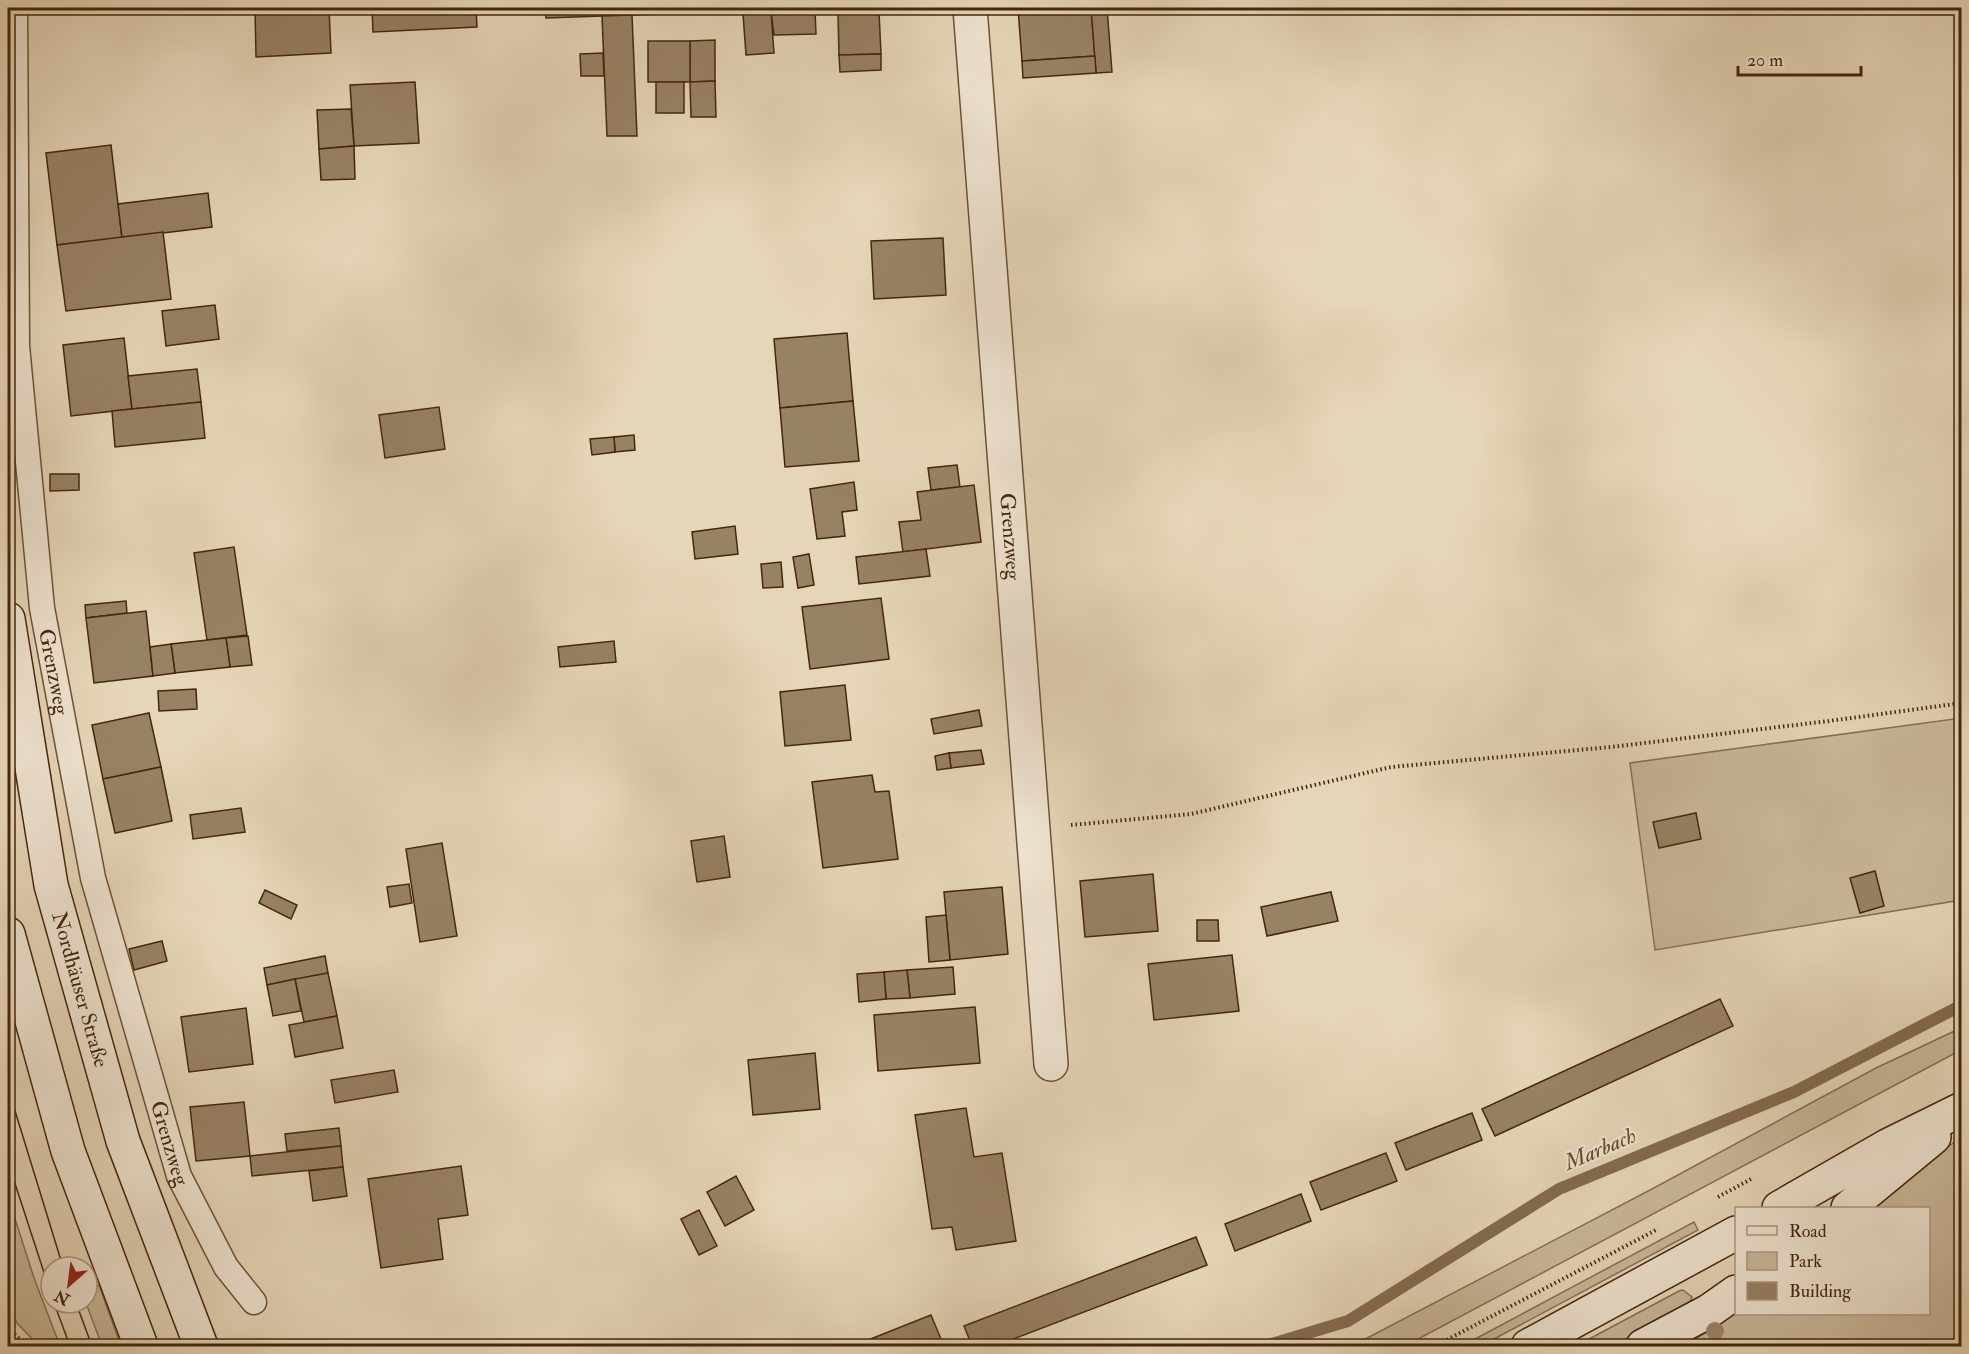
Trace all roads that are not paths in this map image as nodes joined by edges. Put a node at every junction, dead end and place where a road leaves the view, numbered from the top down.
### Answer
1 (15, 8) edge
2 (970, 8) edge
3 (8, 619) edge
4 (8, 934) edge
5 (1051, 1064) dead end
6 (1962, 1112) edge
7 (1782, 1207) edge
8 (1850, 1207) edge
9 (1735, 1234) edge
10 (1735, 1293) edge
11 (254, 1302) dead end
12 (141, 1347) edge
13 (201, 1347) edge
14 (1528, 1347) edge
15 (1643, 1347) edge

1 - 11 lane, Grenzweg
2 - 5 main road, Grenzweg
3 - 13 main road, Nordhäuser Straße
4 - 12 main road
6 - 7 main road
6 - 8 main road
9 - 14 main road
10 - 15 main road

